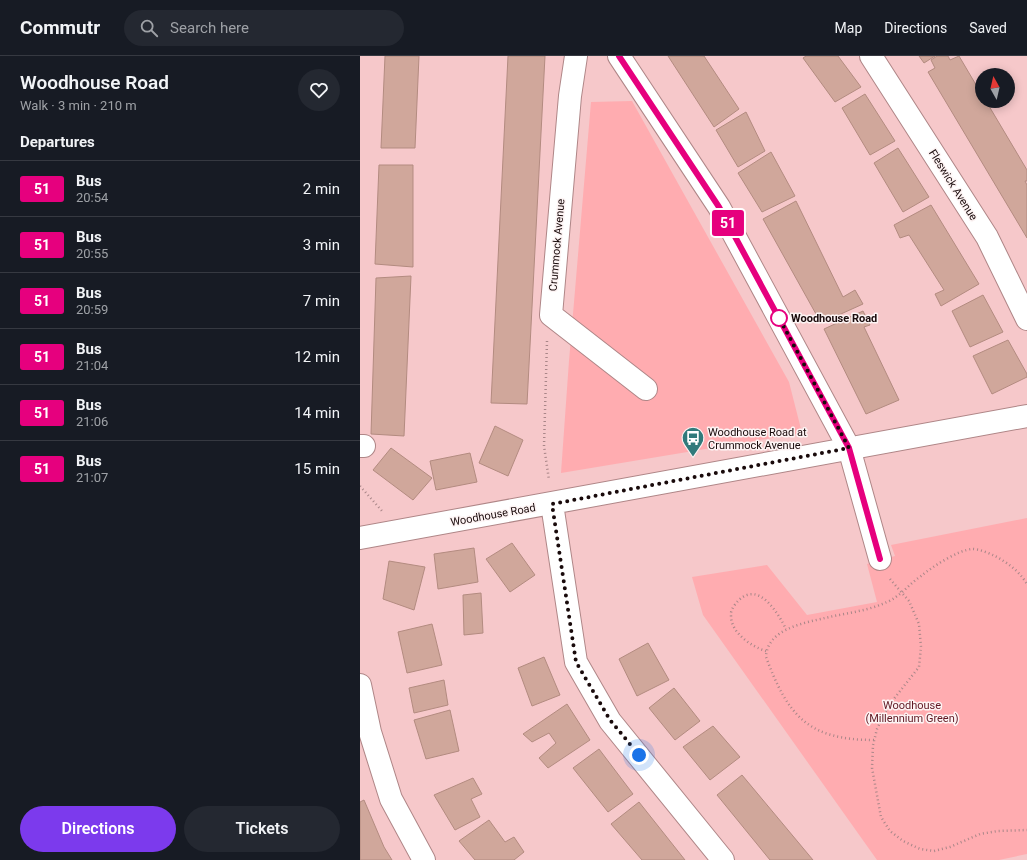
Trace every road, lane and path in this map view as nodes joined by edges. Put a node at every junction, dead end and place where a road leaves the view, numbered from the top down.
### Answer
1 (576, 56) edge
2 (619, 56) edge
3 (871, 56) edge
4 (551, 315) junction
5 (1027, 319) edge
6 (646, 389) dead end
7 (1027, 416) edge
8 (849, 448) junction
9 (552, 504) junction
10 (360, 538) edge
11 (880, 559) dead end
12 (1027, 584) edge
13 (902, 593) junction
14 (786, 629) junction
15 (766, 651) junction
16 (360, 685) edge
17 (874, 740) junction
18 (1027, 830) edge
19 (424, 860) edge
20 (723, 860) edge

1 - 4 street, Crummock Avenue
2 - 8 street
3 - 5 street, Fleswick Avenue
4 - 6 street
4 - 9 path
7 - 8 street, Woodhouse Road
8 - 9 street, Woodhouse Road
8 - 11 street
9 - 10 street, Woodhouse Road
9 - 20 street
12 - 13 path
13 - 14 path
13 - 17 path
14 - 15 path
14 - 15 path
15 - 17 path
16 - 19 street
17 - 18 path

